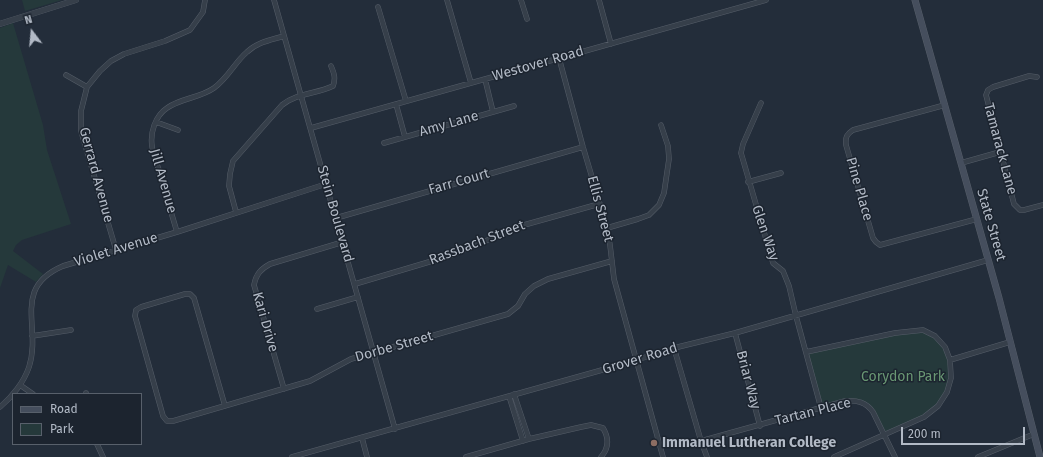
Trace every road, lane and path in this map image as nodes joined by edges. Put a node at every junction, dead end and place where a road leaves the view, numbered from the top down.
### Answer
1 (76, 0) edge
2 (205, 0) edge
3 (274, 0) edge
4 (447, 0) edge
5 (521, 0) edge
6 (599, 0) edge
7 (766, 0) edge
8 (916, 0) edge
9 (756, 1) edge
10 (378, 7) dead end
11 (527, 19) dead end
12 (0, 24) edge
13 (284, 36) junction
14 (611, 44) junction
15 (559, 58) junction
16 (331, 66) dead end
17 (66, 75) dead end
18 (1038, 77) dead end
19 (485, 79) junction
20 (471, 83) junction
21 (87, 87) junction
22 (300, 95) junction
23 (406, 101) junction
24 (761, 103) dead end
25 (396, 104) junction
26 (945, 105) junction
27 (514, 106) dead end
28 (493, 112) junction
29 (156, 122) junction
30 (661, 125) dead end
31 (311, 128) junction
32 (178, 130) dead end
33 (405, 137) junction
34 (384, 143) dead end
35 (583, 147) junction
36 (1000, 152) junction
37 (961, 163) junction
38 (781, 173) dead end
39 (748, 182) junction
40 (326, 184) junction
41 (599, 204) junction
42 (1043, 205) edge
43 (236, 212) junction
44 (336, 218) junction
45 (977, 219) junction
46 (607, 228) junction
47 (177, 232) junction
48 (343, 242) junction
49 (116, 250) junction
50 (988, 260) junction
51 (612, 261) junction
52 (355, 284) junction
53 (358, 297) junction
54 (318, 309) dead end
55 (796, 316) junction
56 (71, 330) dead end
57 (735, 333) junction
58 (32, 336) junction
59 (1010, 342) junction
60 (674, 348) junction
61 (374, 352) junction
62 (806, 352) junction
63 (637, 360) junction
64 (950, 360) junction
65 (20, 385) junction
66 (284, 389) junction
67 (12, 393) edge
68 (12, 393) edge
69 (32, 393) edge
70 (512, 395) junction
71 (0, 406) edge
72 (225, 406) junction
73 (821, 408) junction
74 (760, 426) junction
75 (395, 429) junction
76 (885, 434) junction
77 (1034, 434) junction
78 (362, 438) junction
79 (530, 439) junction
80 (522, 441) junction
81 (701, 441) junction
82 (97, 445) edge
83 (103, 457) edge
84 (295, 457) edge
85 (367, 457) edge
86 (466, 457) edge
87 (601, 457) edge
88 (663, 457) edge
89 (707, 457) edge
90 (834, 457) edge
91 (895, 457) edge
92 (978, 457) edge
93 (1040, 457) edge

1 - 12 street
2 - 21 street, Gerrard Avenue
3 - 13 street, Stein Boulevard
4 - 20 street
5 - 11 street
6 - 14 street
7 - 9 street, Westover Road
8 - 26 main road, State Street
9 - 14 street, Westover Road
10 - 23 street
13 - 22 street, Stein Boulevard
13 - 29 street, Jill Avenue
14 - 15 street, Westover Road
15 - 19 street, Westover Road
15 - 35 street, Ellis Street
16 - 22 street
17 - 21 street
18 - 36 street, Tamarack Lane
19 - 20 street, Westover Road
19 - 28 street, Amy Lane
20 - 23 street, Westover Road
21 - 49 street, Gerrard Avenue
22 - 31 street, Stein Boulevard
22 - 43 street
23 - 25 street, Westover Road
24 - 39 street, Glen Way
25 - 31 street, Westover Road
25 - 33 street, Amy Lane
26 - 37 main road, State Street
26 - 45 street, Pine Place
27 - 28 street, Amy Lane
28 - 33 street, Amy Lane
29 - 32 street
29 - 47 street, Jill Avenue
30 - 46 street
31 - 40 street, Stein Boulevard
33 - 34 street, Amy Lane
35 - 41 street, Ellis Street
35 - 44 street, Farr Court
36 - 37 street
36 - 42 street, Tamarack Lane
37 - 45 main road, State Street
38 - 39 street
39 - 55 street, Glen Way
40 - 43 street, Violet Avenue
40 - 44 street, Stein Boulevard
41 - 46 street, Ellis Street
41 - 52 street, Rassbach Street
43 - 47 street, Violet Avenue
44 - 48 street, Stein Boulevard
45 - 50 main road, State Street
46 - 51 street, Ellis Street
47 - 49 street, Violet Avenue
48 - 52 street, Stein Boulevard
48 - 66 street, Kari Drive
49 - 58 street, Violet Avenue
50 - 55 street, Grover Road
50 - 59 main road, State Street
51 - 61 street, Dorbe Street
51 - 63 street, Ellis Street
52 - 53 street, Stein Boulevard
53 - 54 street
53 - 61 street, Stein Boulevard
55 - 57 street, Grover Road
55 - 62 street, Glen Way
56 - 58 street
57 - 60 street, Grover Road
57 - 74 street, Briar Way
58 - 65 street, Violet Avenue
59 - 64 street
59 - 77 main road, State Street
60 - 63 street, Grover Road
60 - 81 street
61 - 66 street, Dorbe Street
61 - 75 street, Stein Boulevard
62 - 64 street
62 - 73 street, Glen Way
63 - 70 street, Grover Road
63 - 88 street, Ellis Street
64 - 76 street
65 - 67 street, Violet Avenue
65 - 69 street
66 - 72 street, Dorbe Street
68 - 71 street, Violet Avenue
70 - 75 street, Grover Road
70 - 79 street
70 - 80 street
72 - 72 street, Dorbe Street
73 - 74 street, Tartan Place
73 - 76 street, Tartan Place
74 - 81 street, Tartan Place
75 - 78 street, Grover Road
76 - 90 street
76 - 91 street, Tartan Place
77 - 92 street
77 - 93 main road, State Street
78 - 84 street, Grover Road
78 - 85 street
79 - 80 street
79 - 87 street
80 - 86 street
81 - 89 street
82 - 83 street

